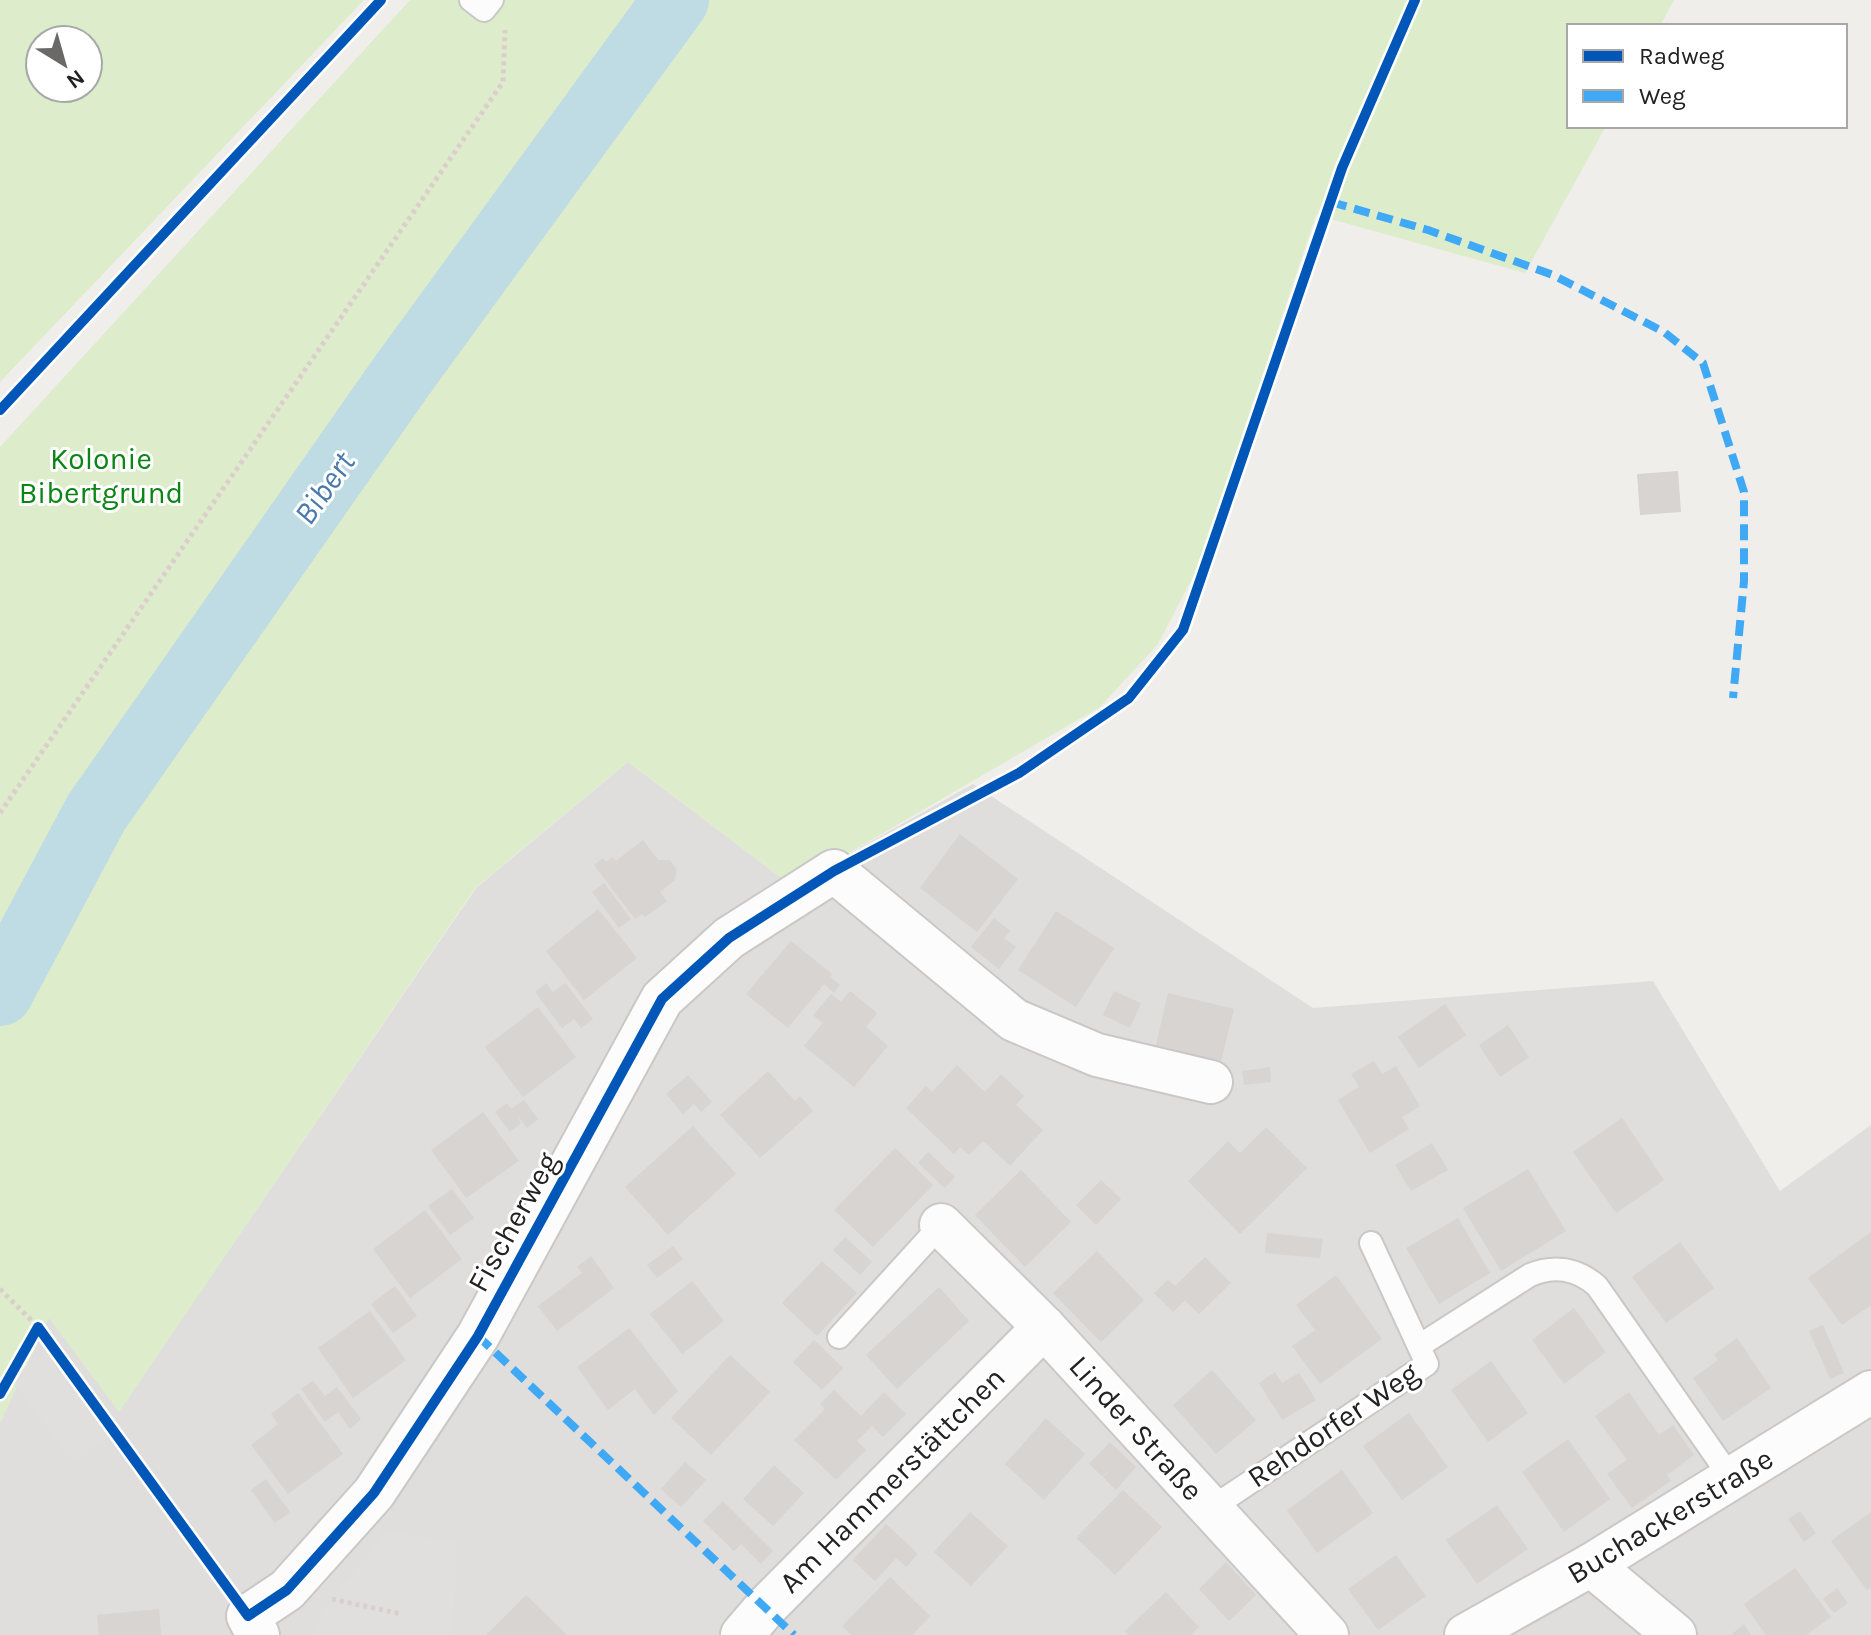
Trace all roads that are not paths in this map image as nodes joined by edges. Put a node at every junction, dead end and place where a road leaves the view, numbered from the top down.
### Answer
1 (1211, 1082) dead end
2 (941, 1225) joint
3 (1371, 1243) dead end
4 (1044, 1327) junction
5 (839, 1337) dead end
6 (1419, 1346) junction
7 (1871, 1392) edge
8 (1731, 1478) junction
9 (1210, 1509) junction
10 (1591, 1565) junction
11 (253, 1626) edge
12 (742, 1635) edge
13 (1327, 1635) edge
14 (1466, 1635) edge
15 (1675, 1635) edge

1 - 11 street, Fischerweg
2 - 4 street, Linder Straße
2 - 5 lane
3 - 6 lane, Rehdorfer Weg
4 - 9 street, Linder Straße
4 - 12 street, Am Hammerstättchen
6 - 8 lane
6 - 9 lane, Rehdorfer Weg
7 - 8 street, Buchackerstraße
8 - 10 street, Buchackerstraße
9 - 13 street, Linder Straße
10 - 14 street, Buchackerstraße
10 - 15 street

